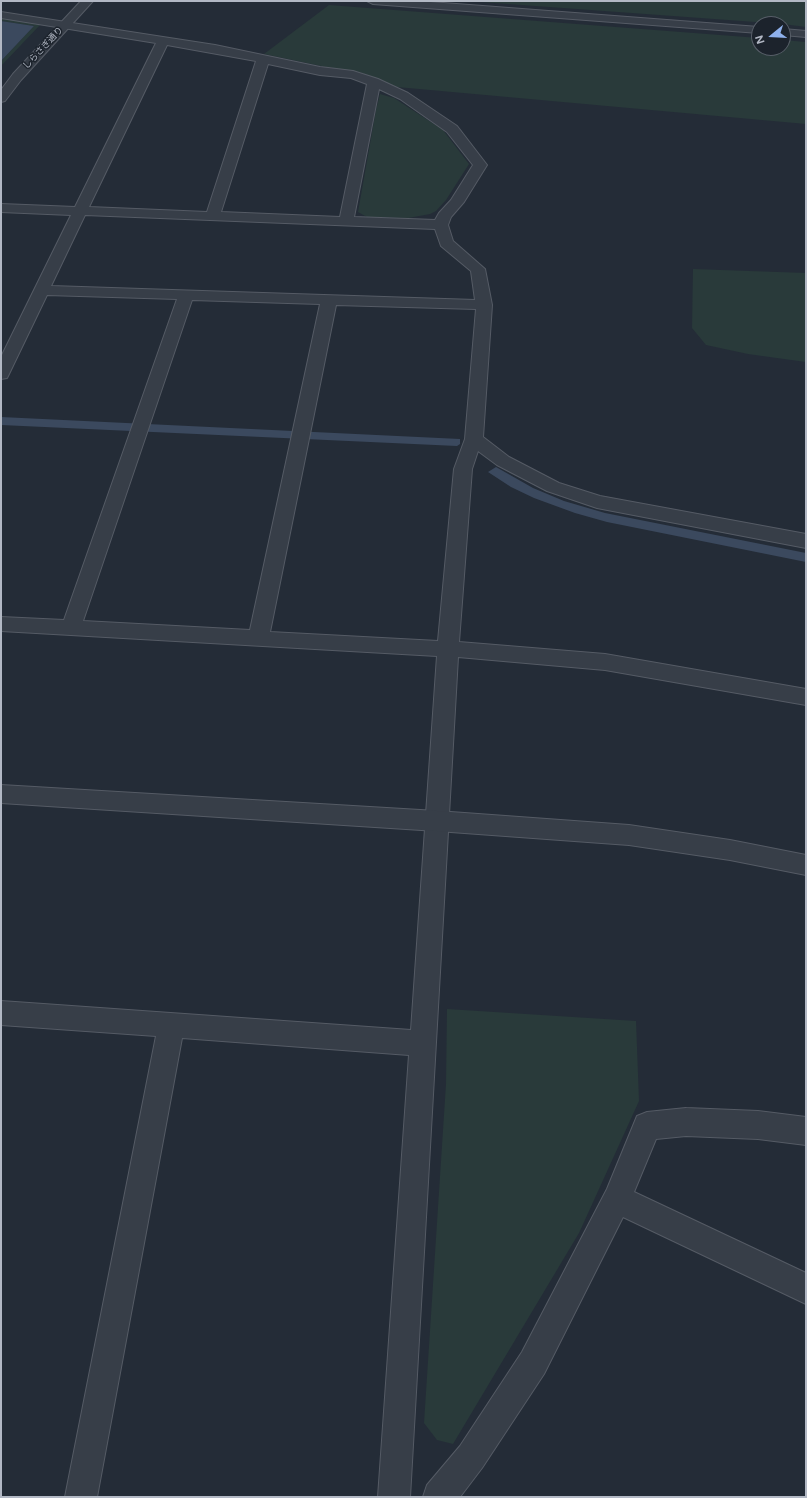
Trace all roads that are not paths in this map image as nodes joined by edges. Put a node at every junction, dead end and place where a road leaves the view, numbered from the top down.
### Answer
1 (87, 1) edge
2 (373, 1) edge
3 (1, 15) edge
4 (65, 25) junction
5 (751, 29) edge
6 (791, 33) edge
7 (806, 34) edge
8 (163, 40) junction
9 (263, 59) junction
10 (374, 82) junction
11 (1, 98) edge
12 (1, 208) edge
13 (80, 211) junction
14 (212, 217) junction
15 (346, 221) junction
16 (441, 225) junction
17 (42, 290) junction
18 (186, 295) junction
19 (329, 300) junction
20 (484, 305) junction
21 (1, 374) edge
22 (474, 439) junction
23 (806, 542) edge
24 (1, 624) edge
25 (71, 628) junction
26 (259, 638) junction
27 (448, 649) junction
28 (806, 697) edge
29 (1, 794) edge
30 (437, 821) junction
31 (806, 866) edge
32 (1, 1013) edge
33 (171, 1025) junction
34 (423, 1043) junction
35 (806, 1131) edge
36 (617, 1199) junction
37 (806, 1289) edge
38 (81, 1497) edge
39 (394, 1497) edge
40 (439, 1497) edge

1 - 4 street, しらさぎ通り
2 - 5 street
3 - 4 street
4 - 8 street
4 - 11 street, しらさぎ通り
6 - 7 street
8 - 9 street
8 - 13 street
9 - 10 street
9 - 14 street
10 - 15 street
10 - 16 street
12 - 13 street
13 - 14 street
13 - 17 street
14 - 15 street
15 - 16 street
16 - 20 street
17 - 18 street
17 - 21 street
18 - 19 street
18 - 25 street
19 - 20 street
19 - 26 street
20 - 22 street
22 - 23 street
22 - 27 street
24 - 25 street
25 - 26 street
26 - 27 street
27 - 28 street
27 - 30 street
29 - 30 street
30 - 31 street
30 - 34 street
32 - 33 street
33 - 34 street
33 - 38 street
34 - 39 street
35 - 36 street
36 - 37 street
36 - 40 street

